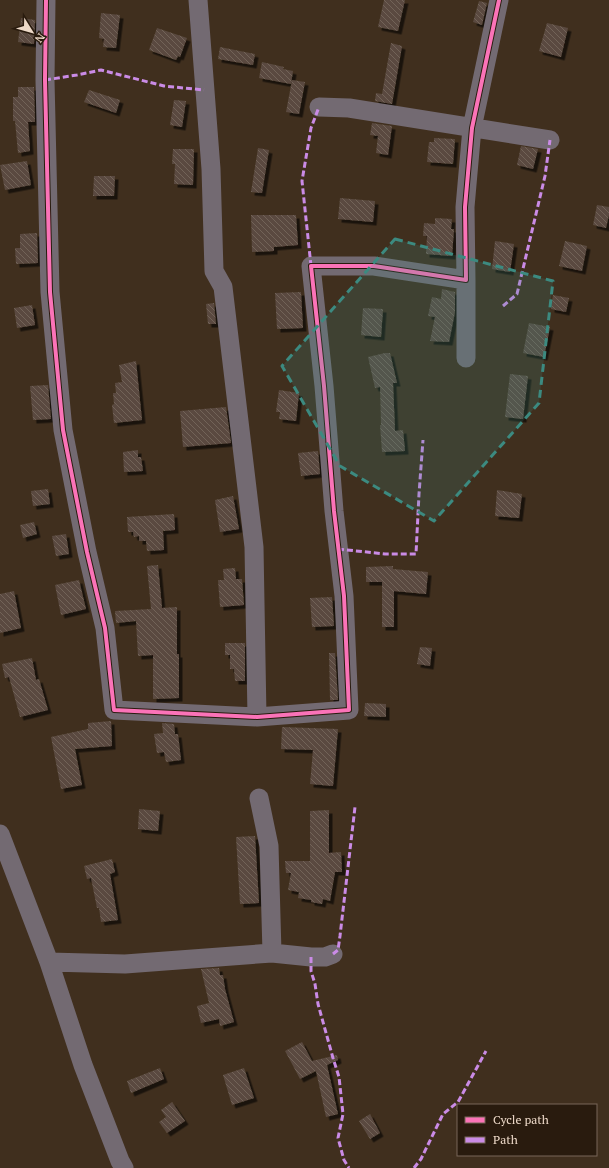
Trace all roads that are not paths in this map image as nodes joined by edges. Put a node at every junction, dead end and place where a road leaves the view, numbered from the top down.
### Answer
1 (46, 0) edge
2 (198, 0) edge
3 (499, 0) edge
4 (319, 107) dead end
5 (472, 128) junction
6 (550, 140) dead end
7 (466, 280) junction
8 (466, 358) dead end
9 (258, 717) junction
10 (259, 798) dead end
11 (0, 834) edge
12 (272, 953) junction
13 (333, 954) dead end
14 (49, 962) junction
15 (124, 1168) edge

1 - 9 street
2 - 9 street
3 - 5 street
4 - 5 street
5 - 6 street
5 - 7 street
7 - 8 street
7 - 9 street
10 - 12 street
11 - 14 street
12 - 13 street
12 - 14 street
14 - 15 street

